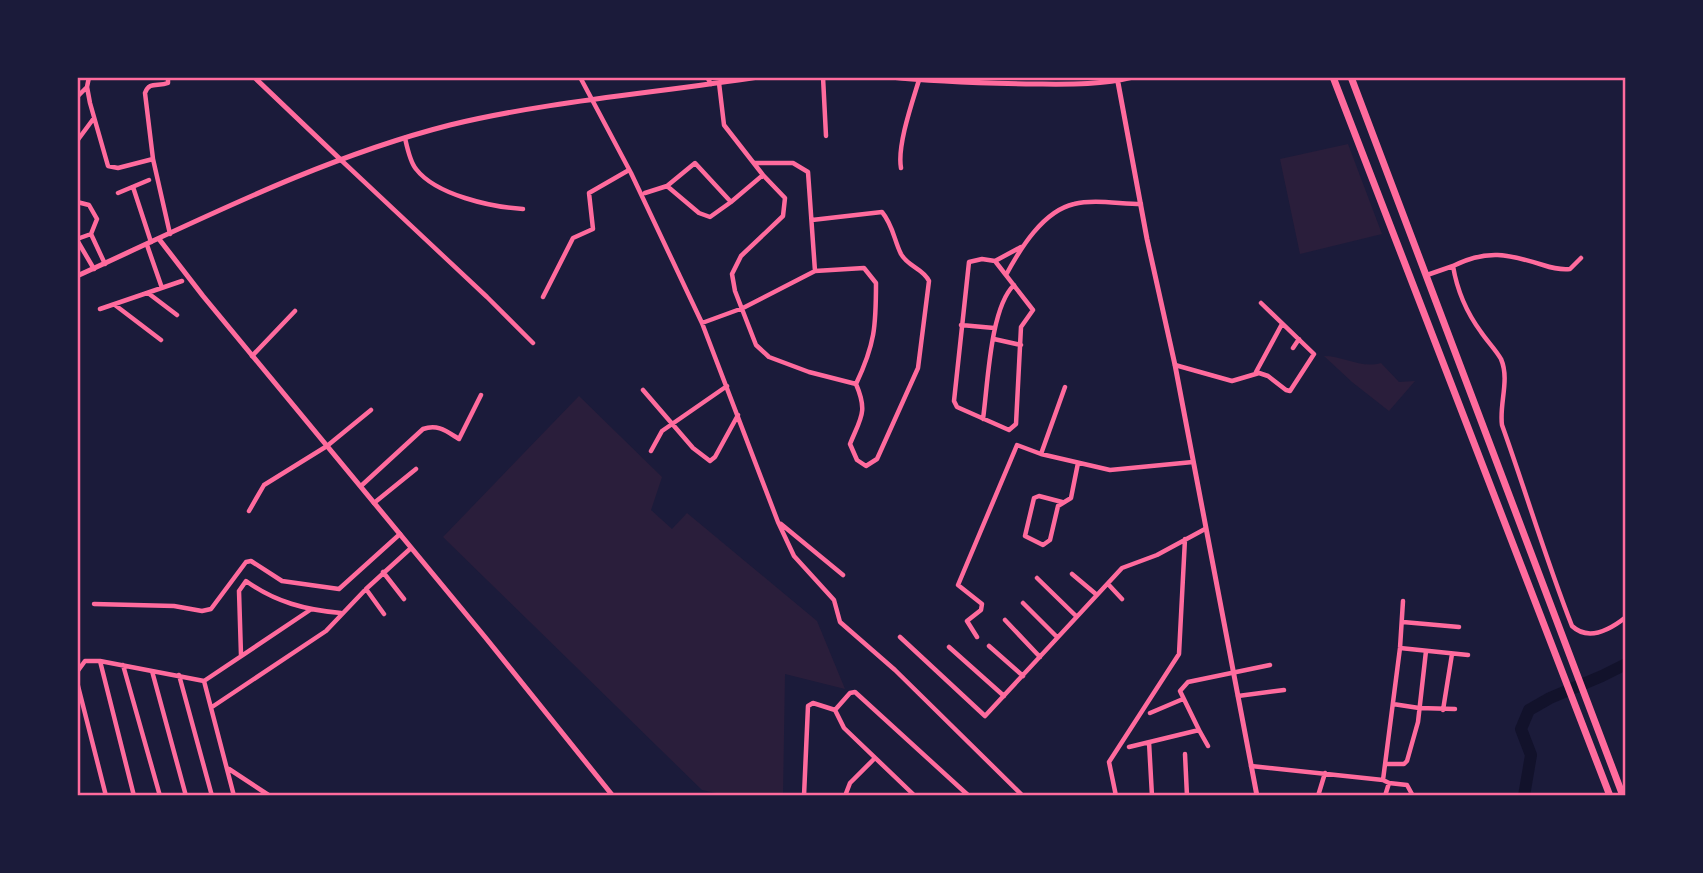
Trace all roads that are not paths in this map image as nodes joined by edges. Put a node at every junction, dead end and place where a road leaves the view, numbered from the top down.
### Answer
1 (89, 77) edge
2 (168, 77) edge
3 (254, 77) edge
4 (580, 77) edge
5 (707, 77) edge
6 (758, 77) edge
7 (823, 77) edge
8 (891, 77) edge
9 (1133, 77) edge
10 (1333, 77) edge
11 (1352, 77) edge
12 (912, 78) edge
13 (1118, 79) edge
14 (919, 80) junction
15 (719, 83) junction
16 (711, 84) junction
17 (87, 87) junction
18 (77, 97) edge
19 (593, 100) junction
20 (94, 118) junction
21 (826, 136) dead end
22 (405, 138) junction
23 (77, 141) edge
24 (153, 159) junction
25 (341, 160) junction
26 (754, 163) junction
27 (901, 169) dead end
28 (629, 170) junction
29 (763, 174) junction
30 (149, 180) dead end
31 (667, 186) junction
32 (132, 187) junction
33 (118, 193) dead end
34 (645, 193) dead end
35 (77, 202) edge
36 (731, 202) junction
37 (1140, 204) junction
38 (523, 209) dead end
39 (811, 220) junction
40 (91, 234) junction
41 (171, 234) junction
42 (159, 239) junction
43 (77, 240) edge
44 (149, 244) junction
45 (1021, 247) junction
46 (1581, 258) dead end
47 (995, 261) junction
48 (105, 264) junction
49 (1453, 266) junction
50 (94, 269) junction
51 (815, 271) junction
52 (1006, 275) junction
53 (77, 276) edge
54 (1426, 276) junction
55 (182, 281) dead end
56 (1014, 285) junction
57 (162, 288) junction
58 (147, 293) junction
59 (543, 297) dead end
60 (1261, 303) dead end
61 (114, 304) junction
62 (743, 308) junction
63 (100, 309) dead end
64 (295, 311) dead end
65 (177, 316) dead end
66 (702, 323) junction
67 (1282, 324) junction
68 (961, 325) junction
69 (994, 328) junction
70 (994, 339) junction
71 (1298, 339) junction
72 (161, 340) dead end
73 (533, 343) dead end
74 (1021, 345) junction
75 (1293, 348) dead end
76 (252, 356) junction
77 (1175, 365) junction
78 (1256, 372) junction
79 (856, 384) junction
80 (727, 386) junction
81 (1065, 387) dead end
82 (643, 390) dead end
83 (481, 396) dead end
84 (371, 410) dead end
85 (738, 415) junction
86 (983, 419) junction
87 (673, 424) junction
88 (327, 446) junction
89 (651, 451) dead end
90 (1041, 454) junction
91 (1193, 462) junction
92 (1078, 463) junction
93 (416, 469) dead end
94 (361, 486) junction
95 (1062, 502) junction
96 (374, 503) junction
97 (249, 511) dead end
98 (778, 522) junction
99 (1205, 529) junction
100 (400, 534) junction
101 (1185, 538) junction
102 (411, 548) junction
103 (383, 572) junction
104 (1072, 574) dead end
105 (843, 575) dead end
106 (1037, 578) dead end
107 (1108, 583) junction
108 (366, 589) junction
109 (1097, 596) junction
110 (1122, 598) dead end
111 (404, 599) dead end
112 (1403, 601) dead end
113 (1023, 603) dead end
114 (94, 604) dead end
115 (310, 610) junction
116 (341, 613) junction
117 (384, 614) dead end
118 (1077, 616) junction
119 (1626, 617) edge
120 (1005, 620) dead end
121 (1403, 622) junction
122 (1459, 627) dead end
123 (900, 637) dead end
124 (977, 637) dead end
125 (1058, 637) junction
126 (989, 646) dead end
127 (949, 647) dead end
128 (1400, 648) junction
129 (1426, 651) junction
130 (1451, 654) junction
131 (1468, 655) dead end
132 (241, 656) junction
133 (1040, 657) junction
134 (100, 660) junction
135 (123, 665) junction
136 (1270, 665) dead end
137 (152, 671) junction
138 (77, 672) edge
139 (1234, 674) junction
140 (179, 676) junction
141 (1023, 676) junction
142 (204, 681) junction
143 (77, 682) edge
144 (1283, 690) dead end
145 (1004, 696) junction
146 (1238, 696) junction
147 (1183, 699) junction
148 (1394, 704) junction
149 (212, 707) junction
150 (1419, 708) junction
151 (1455, 709) dead end
152 (835, 710) junction
153 (1443, 710) junction
154 (1150, 713) dead end
155 (1199, 730) junction
156 (1149, 742) junction
157 (1208, 746) dead end
158 (1129, 747) dead end
159 (1185, 754) dead end
160 (874, 758) junction
161 (1387, 764) junction
162 (1251, 766) junction
163 (228, 768) junction
164 (1325, 773) junction
165 (1386, 782) junction
166 (848, 788) junction
167 (106, 796) edge
168 (134, 796) edge
169 (160, 796) edge
170 (186, 796) edge
171 (212, 796) edge
172 (234, 796) edge
173 (270, 796) edge
174 (613, 796) edge
175 (804, 796) edge
176 (845, 796) edge
177 (852, 796) edge
178 (915, 796) edge
179 (969, 796) edge
180 (1023, 796) edge
181 (1116, 796) edge
182 (1152, 796) edge
183 (1187, 796) edge
184 (1256, 796) edge
185 (1318, 796) edge
186 (1385, 796) edge
187 (1413, 796) edge
188 (1610, 796) edge
189 (1623, 796) edge

1 - 17 street
2 - 24 street
3 - 25 street
4 - 19 street
5 - 16 street
6 - 15 street
7 - 21 street
8 - 12 street
9 - 13 street
10 - 188 highway
11 - 54 highway
12 - 14 street
13 - 14 street
13 - 37 street
14 - 27 street
15 - 16 street
15 - 26 street
16 - 19 street
17 - 18 street
17 - 20 street
19 - 22 street
19 - 28 street
20 - 23 street
20 - 24 street
22 - 25 street
22 - 38 street
24 - 41 street
25 - 41 street
25 - 73 street
26 - 29 street
26 - 39 street
28 - 59 street
28 - 66 street
29 - 36 street
29 - 62 street
30 - 32 street
31 - 34 street
31 - 36 street
31 - 36 street
32 - 33 street
32 - 44 street
35 - 40 street
37 - 45 street
37 - 77 street
39 - 51 street
39 - 79 street
40 - 43 street
40 - 48 street
41 - 42 street
42 - 44 street
42 - 76 street
43 - 50 street
44 - 48 street
44 - 57 street
45 - 47 street
45 - 52 street
46 - 49 street
47 - 52 street
47 - 68 street
48 - 50 street
49 - 54 street
49 - 119 street
50 - 53 street
51 - 62 street
51 - 79 street
52 - 56 street
54 - 189 highway
55 - 57 street
56 - 69 street
56 - 74 street
57 - 58 street
58 - 61 street
58 - 65 street
60 - 67 street
61 - 63 street
61 - 72 street
62 - 66 street
62 - 79 street
64 - 76 street
66 - 80 street
67 - 71 street
67 - 78 street
68 - 69 street
68 - 86 street
69 - 70 street
70 - 74 street
70 - 86 street
71 - 75 street
71 - 78 street
74 - 86 street
76 - 88 street
77 - 78 street
77 - 91 street
80 - 85 street
80 - 87 street
81 - 90 street
82 - 87 street
83 - 94 street
84 - 88 street
85 - 87 street
85 - 98 street
87 - 89 street
88 - 94 street
88 - 97 street
90 - 92 street
90 - 124 street
91 - 92 street
91 - 99 street
92 - 95 street
93 - 96 street
94 - 96 street
95 - 95 street
96 - 100 street
98 - 105 street
98 - 180 street
99 - 101 street
99 - 139 street
100 - 102 street
100 - 114 street
101 - 107 street
101 - 181 street
102 - 103 street
102 - 174 street
103 - 108 street
103 - 111 street
104 - 109 street
106 - 118 street
107 - 109 street
107 - 110 street
108 - 116 street
108 - 117 street
109 - 118 street
112 - 121 street
113 - 125 street
115 - 116 street
115 - 132 street
115 - 132 street
116 - 149 street
118 - 125 street
120 - 133 street
121 - 122 street
121 - 128 street
123 - 145 street
125 - 133 street
126 - 141 street
127 - 145 street
128 - 129 street
128 - 148 street
129 - 130 street
129 - 150 street
130 - 131 street
130 - 153 street
132 - 142 street
133 - 141 street
134 - 135 street
134 - 138 street
134 - 168 street
135 - 137 street
135 - 169 street
136 - 139 street
137 - 140 street
137 - 170 street
139 - 146 street
139 - 147 street
140 - 142 street
140 - 171 street
141 - 145 street
142 - 149 street
143 - 167 street
144 - 146 street
146 - 162 street
147 - 154 street
147 - 155 street
148 - 150 street
148 - 161 street
149 - 163 street
150 - 153 street
150 - 161 street
151 - 153 street
152 - 160 street
152 - 175 street
152 - 179 street
155 - 156 street
155 - 157 street
156 - 158 street
156 - 182 street
159 - 183 street
160 - 166 street
160 - 178 street
161 - 165 street
162 - 164 street
162 - 184 street
163 - 172 street
163 - 173 street
164 - 165 street
164 - 185 street
165 - 186 street
165 - 187 street
166 - 176 street
166 - 177 street

